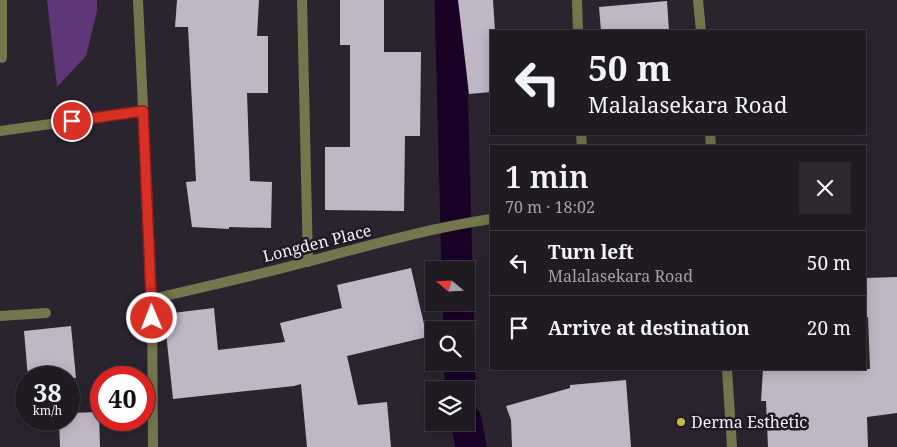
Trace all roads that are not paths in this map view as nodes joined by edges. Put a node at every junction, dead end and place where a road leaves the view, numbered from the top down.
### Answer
1 (2, 0) edge
2 (138, 0) edge
3 (302, 0) edge
4 (577, 0) edge
5 (698, 0) edge
6 (578, 30) edge
7 (701, 30) edge
8 (2, 58) dead end
9 (143, 111) junction
10 (0, 131) edge
11 (490, 219) edge
12 (308, 262) junction
13 (152, 299) junction
14 (46, 313) dead end
15 (0, 316) edge
16 (726, 370) edge
17 (153, 447) edge
18 (732, 447) edge

1 - 8 street
2 - 9 street
3 - 12 street
4 - 6 street
5 - 7 street
9 - 10 street
9 - 13 street
11 - 12 street, Longden Place
12 - 13 street, Longden Place
13 - 17 street
14 - 15 street
16 - 18 street

